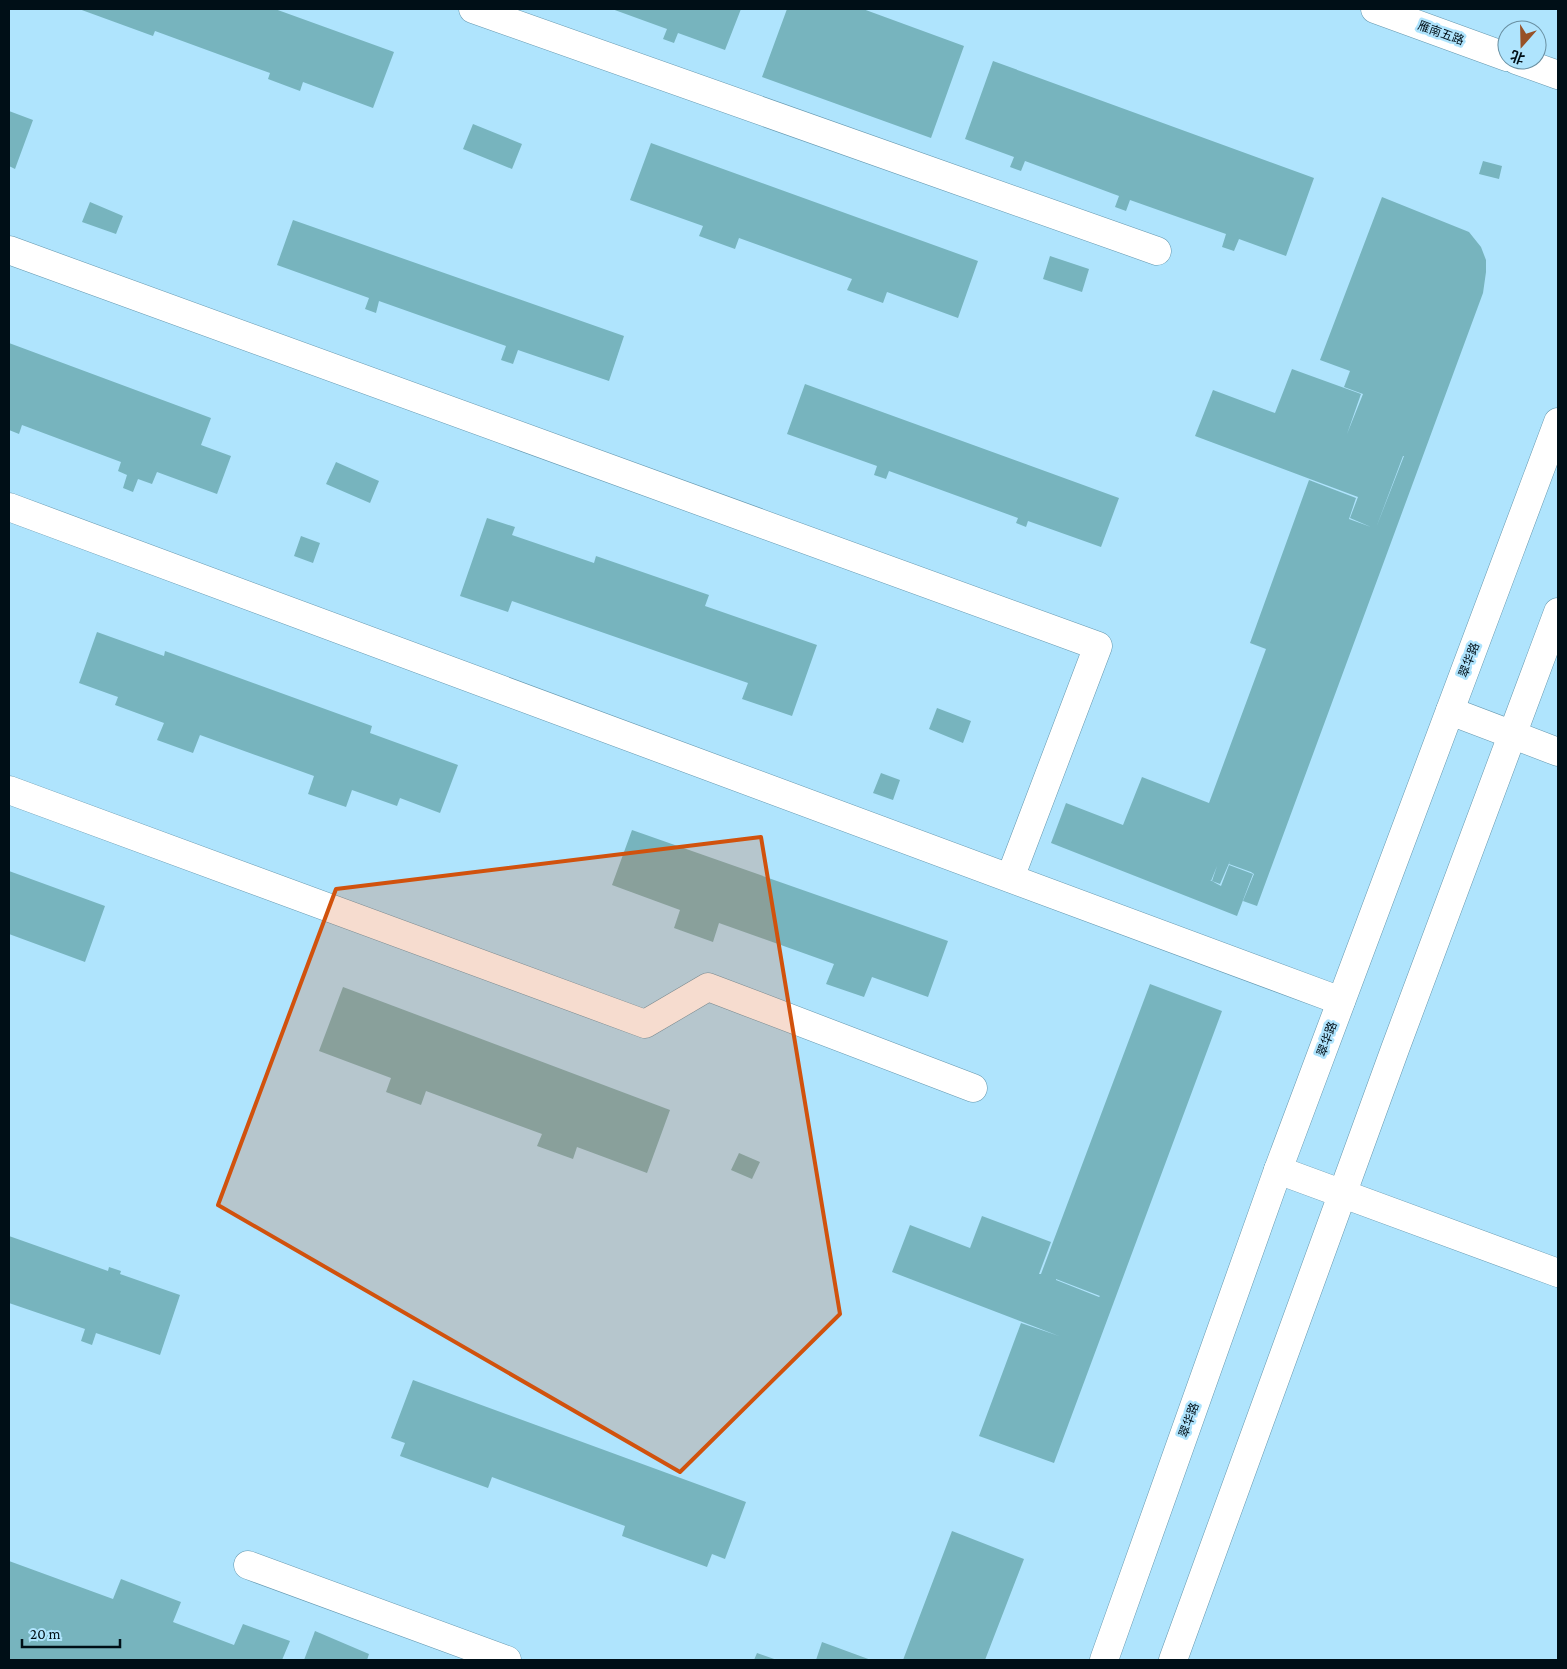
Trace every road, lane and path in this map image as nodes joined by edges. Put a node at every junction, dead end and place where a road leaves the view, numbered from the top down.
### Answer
1 (473, 9) edge
2 (1376, 9) edge
3 (1497, 52) edge
4 (1544, 70) edge
5 (1558, 75) edge
6 (9, 250) edge
7 (1157, 251) dead end
8 (1558, 422) edge
9 (9, 507) edge
10 (1558, 612) edge
11 (1450, 711) junction
12 (1512, 736) junction
13 (1558, 752) edge
14 (9, 790) edge
15 (1010, 878) junction
16 (1341, 1001) junction
17 (973, 1088) dead end
18 (1278, 1170) junction
19 (1342, 1194) junction
20 (1558, 1273) edge
21 (248, 1565) dead end
22 (507, 1660) edge
23 (1104, 1660) edge
24 (1173, 1660) edge

1 - 7 street
2 - 3 street, 雁南五路
4 - 5 street
6 - 15 street
8 - 11 street, 翠华路
9 - 15 street
10 - 12 street
11 - 12 street
11 - 16 street, 翠华路
12 - 13 street
12 - 19 street
14 - 17 street
15 - 16 street
16 - 18 street, 翠华路
18 - 19 street
18 - 23 street, 翠华路
19 - 20 street
19 - 24 street
21 - 22 street

